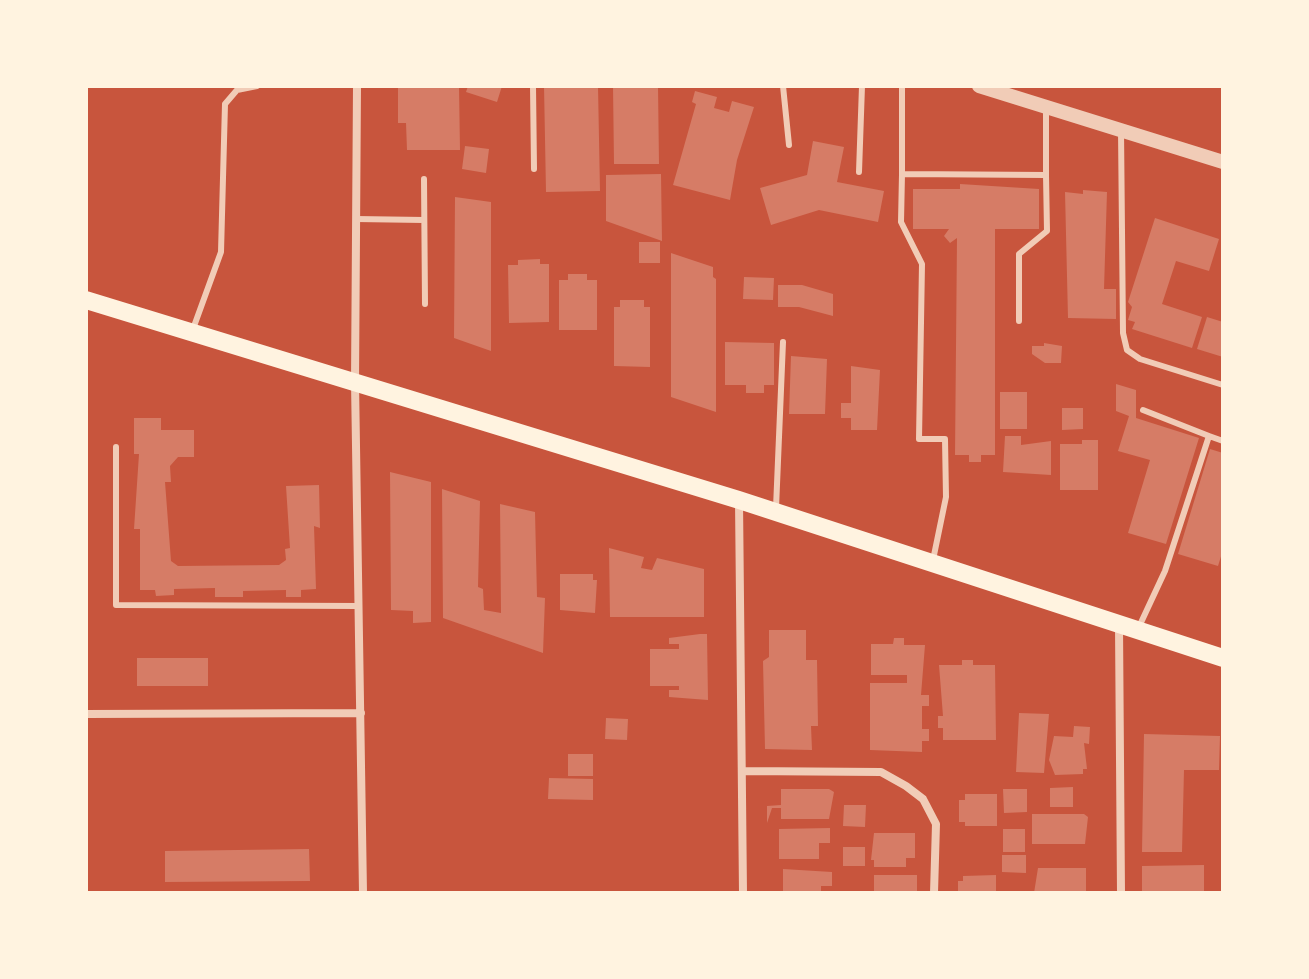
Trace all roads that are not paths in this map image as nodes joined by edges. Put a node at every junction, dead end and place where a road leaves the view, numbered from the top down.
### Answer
1 (257, 86) edge
2 (357, 86) edge
3 (533, 86) edge
4 (783, 86) edge
5 (862, 86) edge
6 (902, 86) edge
7 (979, 86) edge
8 (1046, 107) junction
9 (1121, 130) junction
10 (789, 145) dead end
11 (1223, 162) edge
12 (534, 169) dead end
13 (859, 172) dead end
14 (902, 174) junction
15 (1046, 175) junction
16 (424, 179) dead end
17 (356, 219) junction
18 (424, 220) junction
19 (86, 300) edge
20 (425, 304) dead end
21 (1019, 321) dead end
22 (192, 332) junction
23 (783, 342) dead end
24 (355, 382) junction
25 (1223, 385) edge
26 (1143, 410) dead end
27 (1209, 436) junction
28 (1223, 441) edge
29 (116, 447) dead end
30 (739, 500) junction
31 (775, 512) junction
32 (933, 563) junction
33 (359, 606) junction
34 (1119, 625) junction
35 (1137, 631) junction
36 (1223, 658) edge
37 (361, 713) junction
38 (86, 714) edge
39 (743, 771) junction
40 (363, 893) edge
41 (743, 893) edge
42 (934, 893) edge
43 (1121, 893) edge

1 - 22 lane
2 - 17 street
3 - 12 lane
4 - 10 lane
5 - 13 lane
6 - 14 lane
7 - 8 street
8 - 9 street
8 - 15 lane
9 - 11 street
9 - 25 lane
14 - 15 lane
14 - 32 lane
15 - 21 lane
16 - 18 lane
17 - 18 lane
17 - 24 street
18 - 20 lane
19 - 22 main road
22 - 24 main road
23 - 31 lane
24 - 30 main road
24 - 33 street
26 - 27 lane
27 - 28 lane
27 - 35 lane
29 - 33 lane
30 - 31 main road
30 - 39 street
31 - 32 main road
32 - 34 main road
33 - 37 street
34 - 35 main road
34 - 43 street
35 - 36 main road
37 - 38 street
37 - 40 street
39 - 41 street
39 - 42 street

